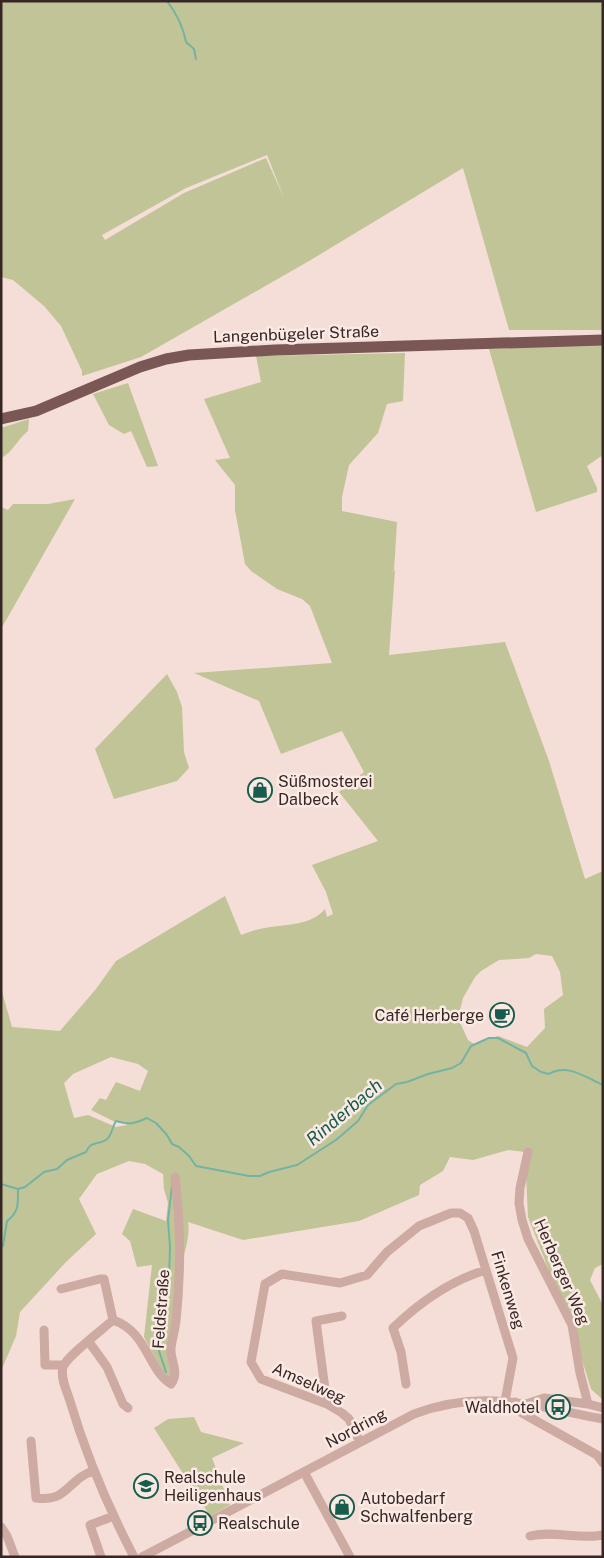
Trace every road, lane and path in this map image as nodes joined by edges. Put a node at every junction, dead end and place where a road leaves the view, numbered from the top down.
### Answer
1 (603, 340) edge
2 (1, 419) edge
3 (528, 1152) dead end
4 (175, 1176) dead end
5 (442, 1217) joint
6 (486, 1270) junction
7 (61, 1289) dead end
8 (342, 1316) dead end
9 (113, 1320) junction
10 (44, 1330) dead end
11 (88, 1342) junction
12 (64, 1365) junction
13 (406, 1384) dead end
14 (506, 1401) junction
15 (515, 1402) junction
16 (326, 1404) junction
17 (525, 1404) junction
18 (588, 1404) junction
19 (128, 1408) dead end
20 (603, 1408) edge
21 (603, 1419) edge
22 (32, 1441) dead end
23 (360, 1442) junction
24 (603, 1462) edge
25 (94, 1470) junction
26 (304, 1472) junction
27 (114, 1516) junction
28 (1, 1527) edge
29 (603, 1534) edge
30 (530, 1536) dead end
31 (16, 1557) edge
32 (100, 1557) edge
33 (134, 1557) edge
34 (142, 1557) edge
35 (350, 1557) edge

1 - 2 main road, Langenbügeler Straße
3 - 18 street, Herberger Weg
4 - 9 street, Feldstraße
5 - 6 street, Finkenweg
5 - 16 street, Amselweg
6 - 13 street
6 - 14 street, Finkenweg
7 - 9 street
8 - 16 street
9 - 11 street
10 - 12 street
11 - 12 street
11 - 19 street
12 - 25 street
14 - 15 street, Nordring
14 - 23 street, Nordring
15 - 17 street, Nordring
15 - 24 street
16 - 23 street, Amselweg
17 - 18 street
17 - 21 street, Nordring
18 - 20 street
22 - 25 street
23 - 26 street, Nordring
25 - 27 street
26 - 34 street, Nordring
26 - 35 street
27 - 32 street
27 - 33 street
28 - 31 street
29 - 30 street

